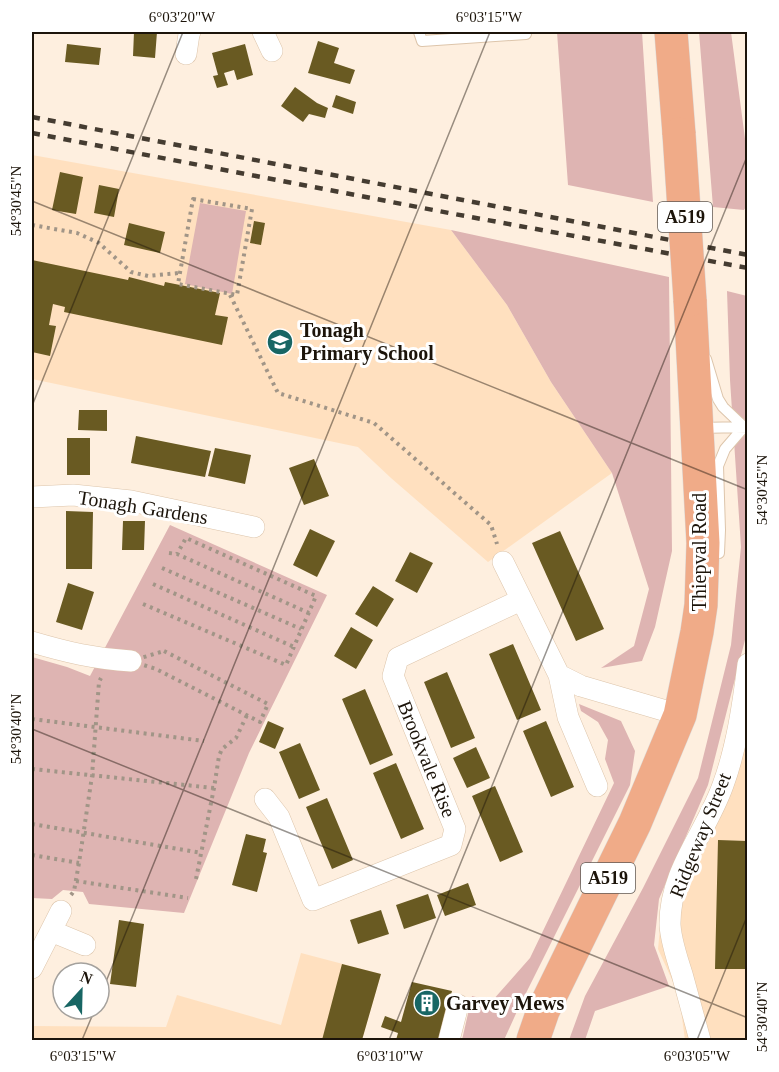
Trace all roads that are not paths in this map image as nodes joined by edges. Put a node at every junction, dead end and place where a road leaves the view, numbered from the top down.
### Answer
1 (190, 32) edge
2 (263, 32) edge
3 (419, 32) edge
4 (525, 32) edge
5 (671, 32) edge
6 (272, 51) dead end
7 (186, 54) dead end
8 (691, 312) junction
9 (746, 427) edge
10 (696, 428) junction
11 (32, 497) edge
12 (254, 527) dead end
13 (503, 562) road end
14 (709, 582) junction
15 (521, 600) junction
16 (32, 642) edge
17 (131, 661) road end
18 (747, 664) edge
19 (559, 675) junction
20 (680, 715) junction
21 (597, 786) dead end
22 (265, 799) dead end
23 (61, 911) road end
24 (51, 931) junction
25 (85, 945) dead end
26 (32, 968) edge
27 (458, 1005) dead end
28 (449, 1041) edge
29 (533, 1041) edge
30 (700, 1041) edge

1 - 7 street
2 - 6 street
3 - 4 lane
5 - 8 main road, Thiepval Road / A519, bridge
8 - 9 lane
8 - 10 main road, Thiepval Road / A519
9 - 10 lane
9 - 14 lane
10 - 14 main road, Thiepval Road / A519
11 - 12 street, Tonagh Gardens
13 - 15 street
14 - 20 main road, Thiepval Road / A519
15 - 19 street
15 - 22 street, Brookvale Rise
16 - 17 street
18 - 30 street, Ridgeway Street
19 - 20 street
19 - 21 street
20 - 29 main road, Thiepval Road / A519
23 - 24 street
24 - 25 street
24 - 26 street
27 - 28 street

